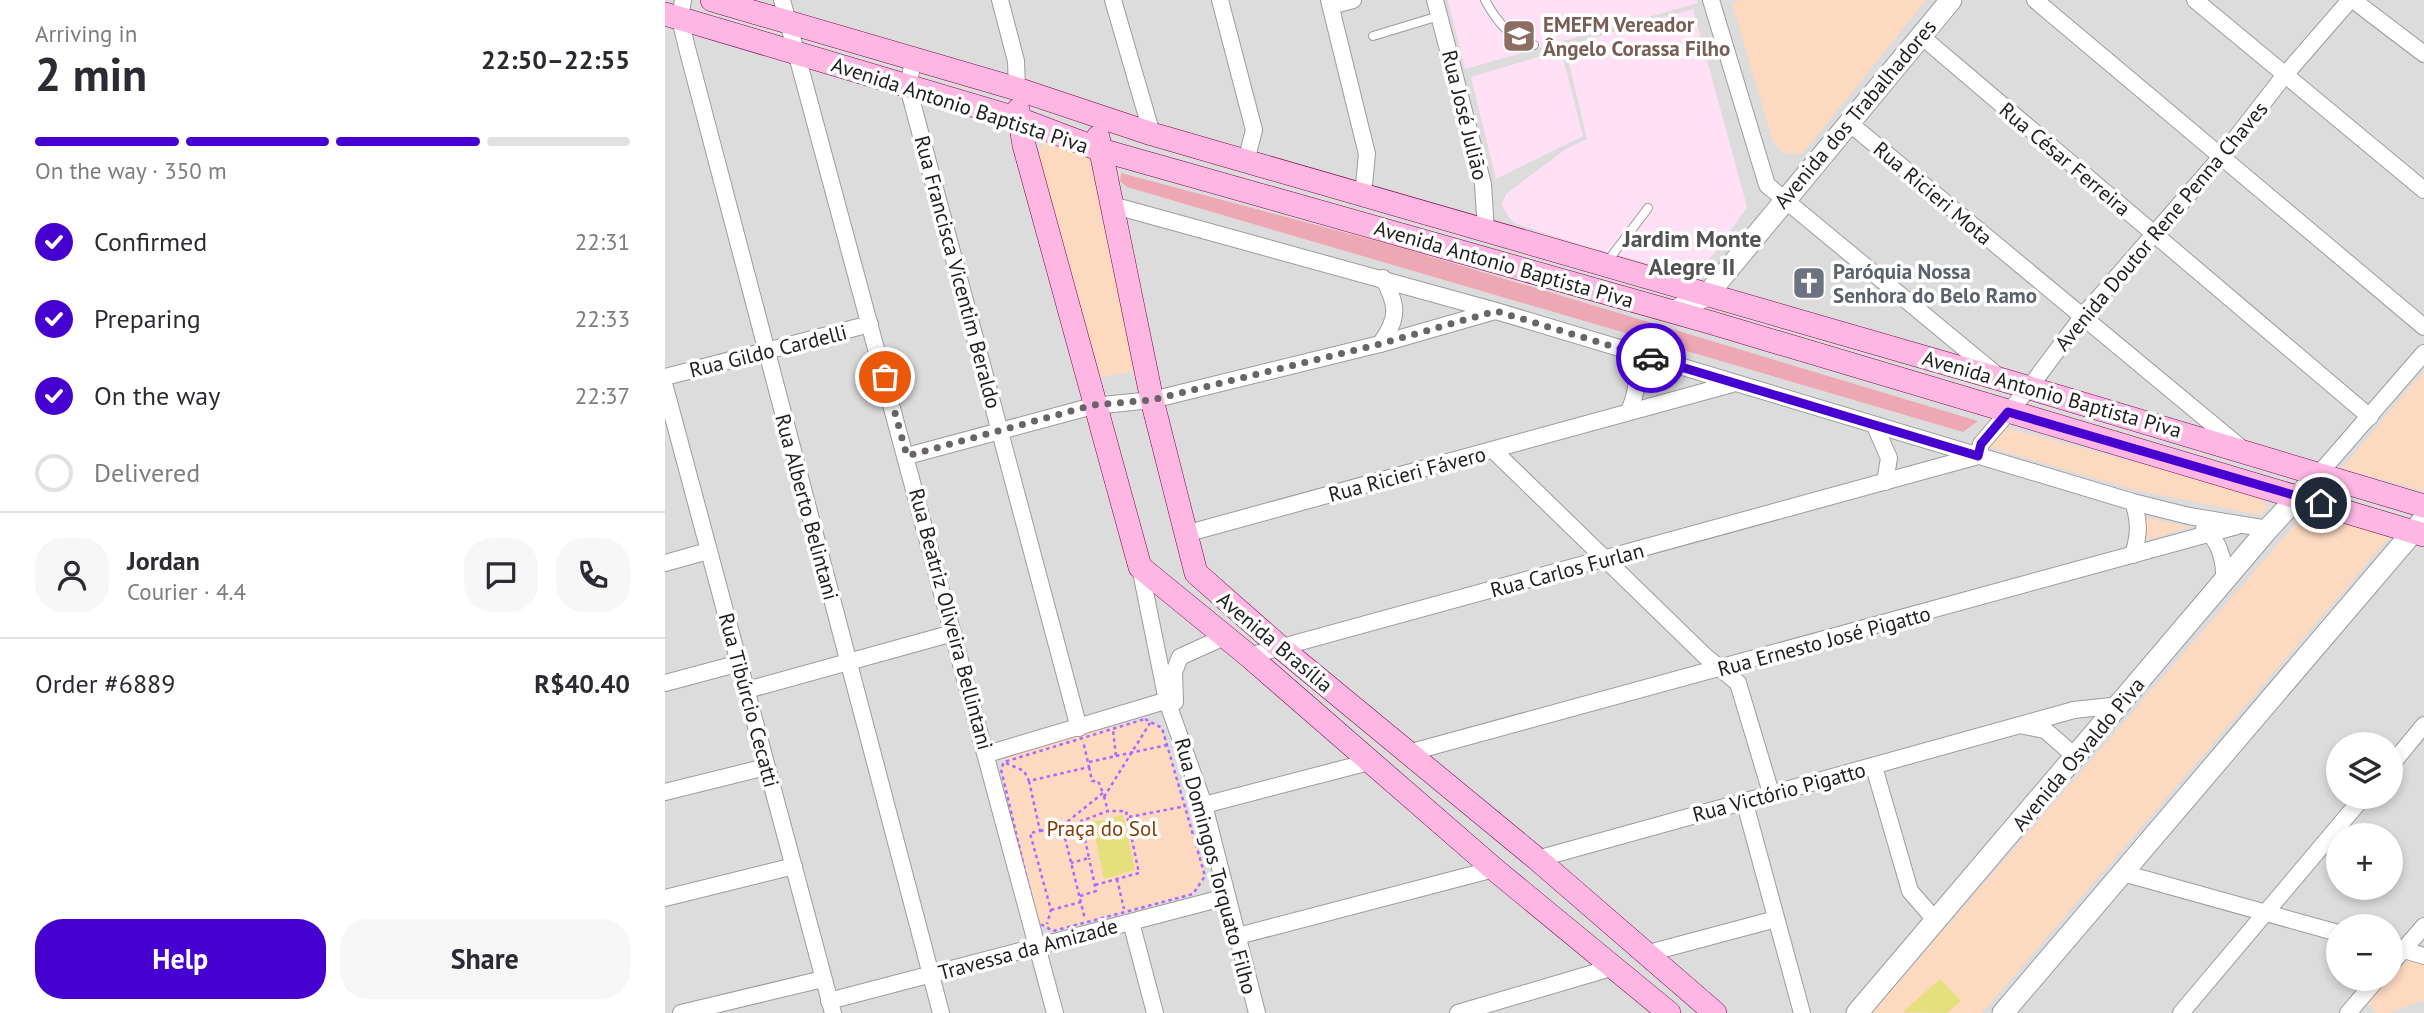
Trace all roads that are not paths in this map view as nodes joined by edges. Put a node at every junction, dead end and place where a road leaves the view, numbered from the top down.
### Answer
1 (712, 0) edge
2 (765, 0) edge
3 (782, 0) edge
4 (1000, 0) edge
5 (1113, 0) edge
6 (1220, 0) edge
7 (1353, 0) edge
8 (1485, 0) edge
9 (1711, 0) edge
10 (1951, 0) edge
11 (2035, 0) edge
12 (2195, 0) edge
13 (2351, 0) edge
14 (1330, 3) edge
15 (1437, 8) edge
16 (743, 10) junction
17 (676, 11) edge
18 (789, 24) junction
19 (1373, 36) dead end
20 (1921, 36) junction
21 (1534, 45) dead end
22 (2424, 54) edge
23 (798, 55) junction
24 (913, 61) junction
25 (2284, 76) junction
26 (908, 88) junction
27 (1017, 89) junction
28 (1093, 114) junction
29 (1019, 120) junction
30 (1848, 122) junction
31 (1152, 134) junction
32 (1101, 150) junction
33 (2221, 157) junction
34 (1245, 161) junction
35 (2424, 190) edge
36 (1363, 195) junction
37 (1785, 198) junction
38 (1112, 205) junction
39 (1648, 208) dead end
40 (1486, 231) junction
41 (2154, 234) junction
42 (1581, 258) junction
43 (1606, 265) junction
44 (1383, 278) junction
45 (1573, 284) junction
46 (1707, 295) junction
47 (1496, 311) junction
48 (1673, 312) junction
49 (2082, 317) junction
50 (1709, 322) junction
51 (870, 324) junction
52 (2424, 327) edge
53 (1380, 344) junction
54 (1626, 351) junction
55 (765, 352) junction
56 (2424, 353) edge
57 (665, 377) edge
58 (2003, 380) junction
59 (1732, 383) junction
60 (665, 387) edge
61 (2029, 388) junction
62 (1141, 401) junction
63 (1093, 405) junction
64 (1629, 411) junction
65 (2008, 412) junction
66 (2370, 418) junction
67 (1875, 426) junction
68 (1001, 430) junction
69 (1493, 450) junction
70 (2245, 451) junction
71 (682, 452) junction
72 (665, 456) edge
73 (907, 456) junction
74 (1978, 456) junction
75 (2318, 475) junction
76 (1885, 482) junction
77 (2299, 496) junction
78 (2133, 502) junction
79 (2424, 506) edge
80 (2189, 516) junction
81 (2239, 525) junction
82 (2268, 528) junction
83 (2421, 529) edge
84 (1185, 534) junction
85 (2211, 534) junction
86 (708, 551) junction
87 (2133, 555) junction
88 (1606, 560) junction
89 (665, 563) edge
90 (1140, 567) junction
91 (2224, 584) junction
92 (953, 633) junction
93 (1224, 637) junction
94 (1280, 648) junction
95 (1249, 656) junction
96 (740, 663) junction
97 (850, 663) junction
98 (1721, 669) junction
99 (665, 683) edge
100 (747, 690) junction
101 (1171, 700) junction
102 (2120, 705) junction
103 (2424, 725) edge
104 (2022, 726) junction
105 (1081, 733) junction
106 (2403, 750) edge
107 (1408, 753) junction
108 (987, 754) junction
109 (2075, 757) junction
110 (1369, 762) junction
111 (766, 767) junction
112 (1874, 767) junction
113 (665, 792) edge
114 (1771, 793) junction
115 (1745, 800) junction
116 (1204, 803) junction
117 (2353, 809) edge
118 (1537, 859) junction
119 (794, 866) junction
120 (1494, 869) junction
121 (2123, 873) junction
122 (1226, 897) junction
123 (665, 898) edge
124 (2265, 915) junction
125 (1128, 917) junction
126 (1776, 919) junction
127 (1936, 921) junction
128 (2424, 926) edge
129 (2326, 930) edge
130 (1238, 936) junction
131 (2403, 942) edge
132 (1037, 947) junction
133 (2403, 949) edge
134 (1645, 954) junction
135 (2424, 956) edge
136 (1614, 967) junction
137 (931, 975) junction
138 (824, 979) junction
139 (2366, 991) edge
140 (831, 1007) edge
141 (1497, 1008) edge
142 (681, 1013) edge
143 (941, 1013) edge
144 (1055, 1013) edge
145 (1155, 1013) edge
146 (1257, 1013) edge
147 (1458, 1013) edge
148 (1669, 1013) edge
149 (1715, 1013) edge
150 (1802, 1013) edge
151 (1857, 1013) edge
152 (2003, 1013) edge
153 (2181, 1013) edge
154 (2347, 1013) edge

1 - 16 main road, Avenida Antonio Baptista Piva
2 - 16 street
3 - 18 street, Rua Beatriz Oliveira Bellintani
4 - 27 street
5 - 31 street
6 - 34 street
7 - 14 street
8 - 21 lane
9 - 37 street
10 - 20 street, Avenida dos Trabalhadores
11 - 33 street
12 - 25 street
13 - 22 street
13 - 25 street, Avenida Doutor Rene Penna Chaves
14 - 36 street
15 - 19 lane
15 - 40 street, Rua José Julião
16 - 18 main road, Avenida Antonio Baptista Piva
17 - 23 main road, Avenida Antonio Baptista Piva
17 - 55 street, Rua Alberto Belintani
18 - 23 street, Rua Beatriz Oliveira Bellintani
18 - 24 main road, Avenida Antonio Baptista Piva
20 - 30 street, Avenida dos Trabalhadores
20 - 41 street, Rua César Ferreira
23 - 26 main road, Avenida Antonio Baptista Piva
23 - 51 street, Rua Beatriz Oliveira Bellintani
24 - 26 street, Rua Francisca Vicentim Beraldo
24 - 27 main road, Avenida Antonio Baptista Piva
25 - 33 street, Avenida Doutor Rene Penna Chaves
25 - 35 street
26 - 29 main road, Avenida Antonio Baptista Piva
26 - 68 street, Rua Francisca Vicentim Beraldo
27 - 28 main road, Avenida Antonio Baptista Piva
27 - 29 main road, Rua Domingos Torquato Filho
28 - 31 main road, Avenida Antonio Baptista Piva
28 - 32 main road, Avenida Brasília
29 - 32 main road, Avenida Antonio Baptista Piva
29 - 63 main road, Rua Domingos Torquato Filho
30 - 37 street, Avenida dos Trabalhadores
30 - 49 street, Rua Ricieri Mota
31 - 34 main road, Avenida Antonio Baptista Piva
32 - 38 main road, Avenida Brasília
32 - 45 main road, Avenida Antonio Baptista Piva
33 - 41 street, Avenida Doutor Rene Penna Chaves
33 - 52 street
34 - 36 main road, Avenida Antonio Baptista Piva
36 - 40 main road, Avenida Antonio Baptista Piva
37 - 46 street, Avenida dos Trabalhadores
37 - 58 street
38 - 44 street
38 - 62 main road, Avenida Brasília
39 - 43 lane
40 - 42 main road, Avenida Antonio Baptista Piva
41 - 49 street, Avenida Doutor Rene Penna Chaves
41 - 66 street, Rua César Ferreira
42 - 43 main road, Avenida Antonio Baptista Piva
42 - 45 main road
43 - 46 main road, Avenida Antonio Baptista Piva
44 - 47 street
44 - 53 street
45 - 48 main road, Avenida Antonio Baptista Piva
46 - 48 street, Avenida dos Trabalhadores
46 - 50 street
46 - 58 main road, Avenida Antonio Baptista Piva
47 - 53 street
47 - 54 street
48 - 50 main road, Avenida Antonio Baptista Piva
49 - 61 street, Avenida Doutor Rene Penna Chaves
49 - 70 street, Rua Ricieri Mota
50 - 65 main road, Avenida Antonio Baptista Piva
51 - 55 street, Rua Gildo Cardelli
51 - 73 street, Rua Beatriz Oliveira Bellintani
53 - 62 street
54 - 59 street
54 - 64 street
55 - 57 street, Rua Gildo Cardelli
55 - 97 street, Rua Alberto Belintani
56 - 66 street
58 - 61 main road, Avenida Antonio Baptista Piva
59 - 64 street, Rua Ricieri Fávero
59 - 67 street
60 - 71 street, Rua Tibúrcio Cecatti
61 - 65 street, Avenida Doutor Rene Penna Chaves
61 - 70 main road, Avenida Antonio Baptista Piva
62 - 63 street
62 - 84 main road, Avenida Brasília
63 - 68 street
63 - 90 main road, Rua Domingos Torquato Filho
64 - 69 street, Rua Ricieri Fávero
65 - 74 street, Avenida Doutor Rene Penna Chaves
65 - 77 main road, Avenida Antonio Baptista Piva
66 - 75 street
67 - 74 street
67 - 76 street
68 - 73 street
68 - 105 street, Rua Francisca Vicentim Beraldo
69 - 84 street, Rua Ricieri Fávero
69 - 88 street
70 - 75 main road, Avenida Antonio Baptista Piva
71 - 72 street
71 - 86 street, Rua Tibúrcio Cecatti
73 - 92 street, Rua Beatriz Oliveira Bellintani
74 - 76 street, Rua Carlos Furlan
74 - 78 street
75 - 77 street, Avenida Osvaldo Piva
75 - 79 main road, Avenida Antonio Baptista Piva
76 - 88 street, Rua Carlos Furlan
77 - 82 street, Avenida Osvaldo Piva
77 - 83 main road, Avenida Antonio Baptista Piva
78 - 80 street
78 - 87 street
80 - 81 street
80 - 85 street
81 - 82 street
81 - 85 street, Rua Ernesto José Pigatto
82 - 91 street, Avenida Osvaldo Piva
83 - 121 street
84 - 94 main road, Avenida Brasília
85 - 87 street, Rua Ernesto José Pigatto
85 - 91 street
86 - 89 street
86 - 96 street, Rua Tibúrcio Cecatti
87 - 98 street, Rua Ernesto José Pigatto
88 - 94 street, Rua Carlos Furlan
88 - 98 street
90 - 93 main road, Avenida Brasília
90 - 101 street, Rua Domingos Torquato Filho
91 - 102 street, Avenida Osvaldo Piva
92 - 97 street
92 - 108 street, Rua Beatriz Oliveira Bellintani
93 - 95 main road, Avenida Brasília
93 - 101 street, Rua Domingos Torquato Filho
94 - 95 street, Rua Carlos Furlan
94 - 107 main road, Avenida Brasília
95 - 110 main road, Avenida Brasília
96 - 99 street
96 - 100 street, Rua Tibúrcio Cecatti
97 - 100 street
97 - 137 street, Rua Alberto Belintani
98 - 107 street, Rua Ernesto José Pigatto
98 - 114 street
100 - 111 street, Rua Tibúrcio Cecatti
101 - 105 street
101 - 116 street, Rua Domingos Torquato Filho
102 - 104 street, Rua Victório Pigatto
102 - 109 street, Avenida Osvaldo Piva
103 - 106 street
104 - 109 street
104 - 112 street, Rua Victório Pigatto
105 - 108 street
107 - 118 main road, Avenida Brasília
108 - 132 street, Rua Beatriz Oliveira Bellintani
109 - 127 street, Avenida Osvaldo Piva
110 - 116 street
110 - 120 main road, Avenida Brasília
111 - 113 street
111 - 119 street, Rua Tibúrcio Cecatti
112 - 114 street, Rua Victório Pigatto
112 - 127 street
114 - 115 street, Rua Victório Pigatto
115 - 118 street, Rua Victório Pigatto
115 - 126 street
116 - 122 street, Rua Domingos Torquato Filho
117 - 124 street
118 - 134 main road, Avenida Brasília
119 - 123 street
119 - 138 street, Rua Tibúrcio Cecatti
120 - 130 street
120 - 136 main road, Avenida Brasília
121 - 124 street
121 - 152 street
122 - 125 street, Travessa da Amizade
122 - 130 street, Rua Domingos Torquato Filho
124 - 129 street
124 - 153 street
125 - 132 street, Travessa da Amizade
125 - 145 street
126 - 134 street
126 - 150 street
127 - 151 street, Avenida Osvaldo Piva
128 - 131 street
130 - 146 street, Rua Domingos Torquato Filho
132 - 137 street, Travessa da Amizade
132 - 144 street, Rua Beatriz Oliveira Bellintani
133 - 135 street
134 - 149 main road, Avenida Brasília
136 - 141 street
136 - 148 main road, Avenida Brasília
137 - 140 street, Travessa da Amizade
137 - 143 street, Rua Alberto Belintani
138 - 140 street, Rua Tibúrcio Cecatti
138 - 142 street
139 - 154 street
141 - 147 street

